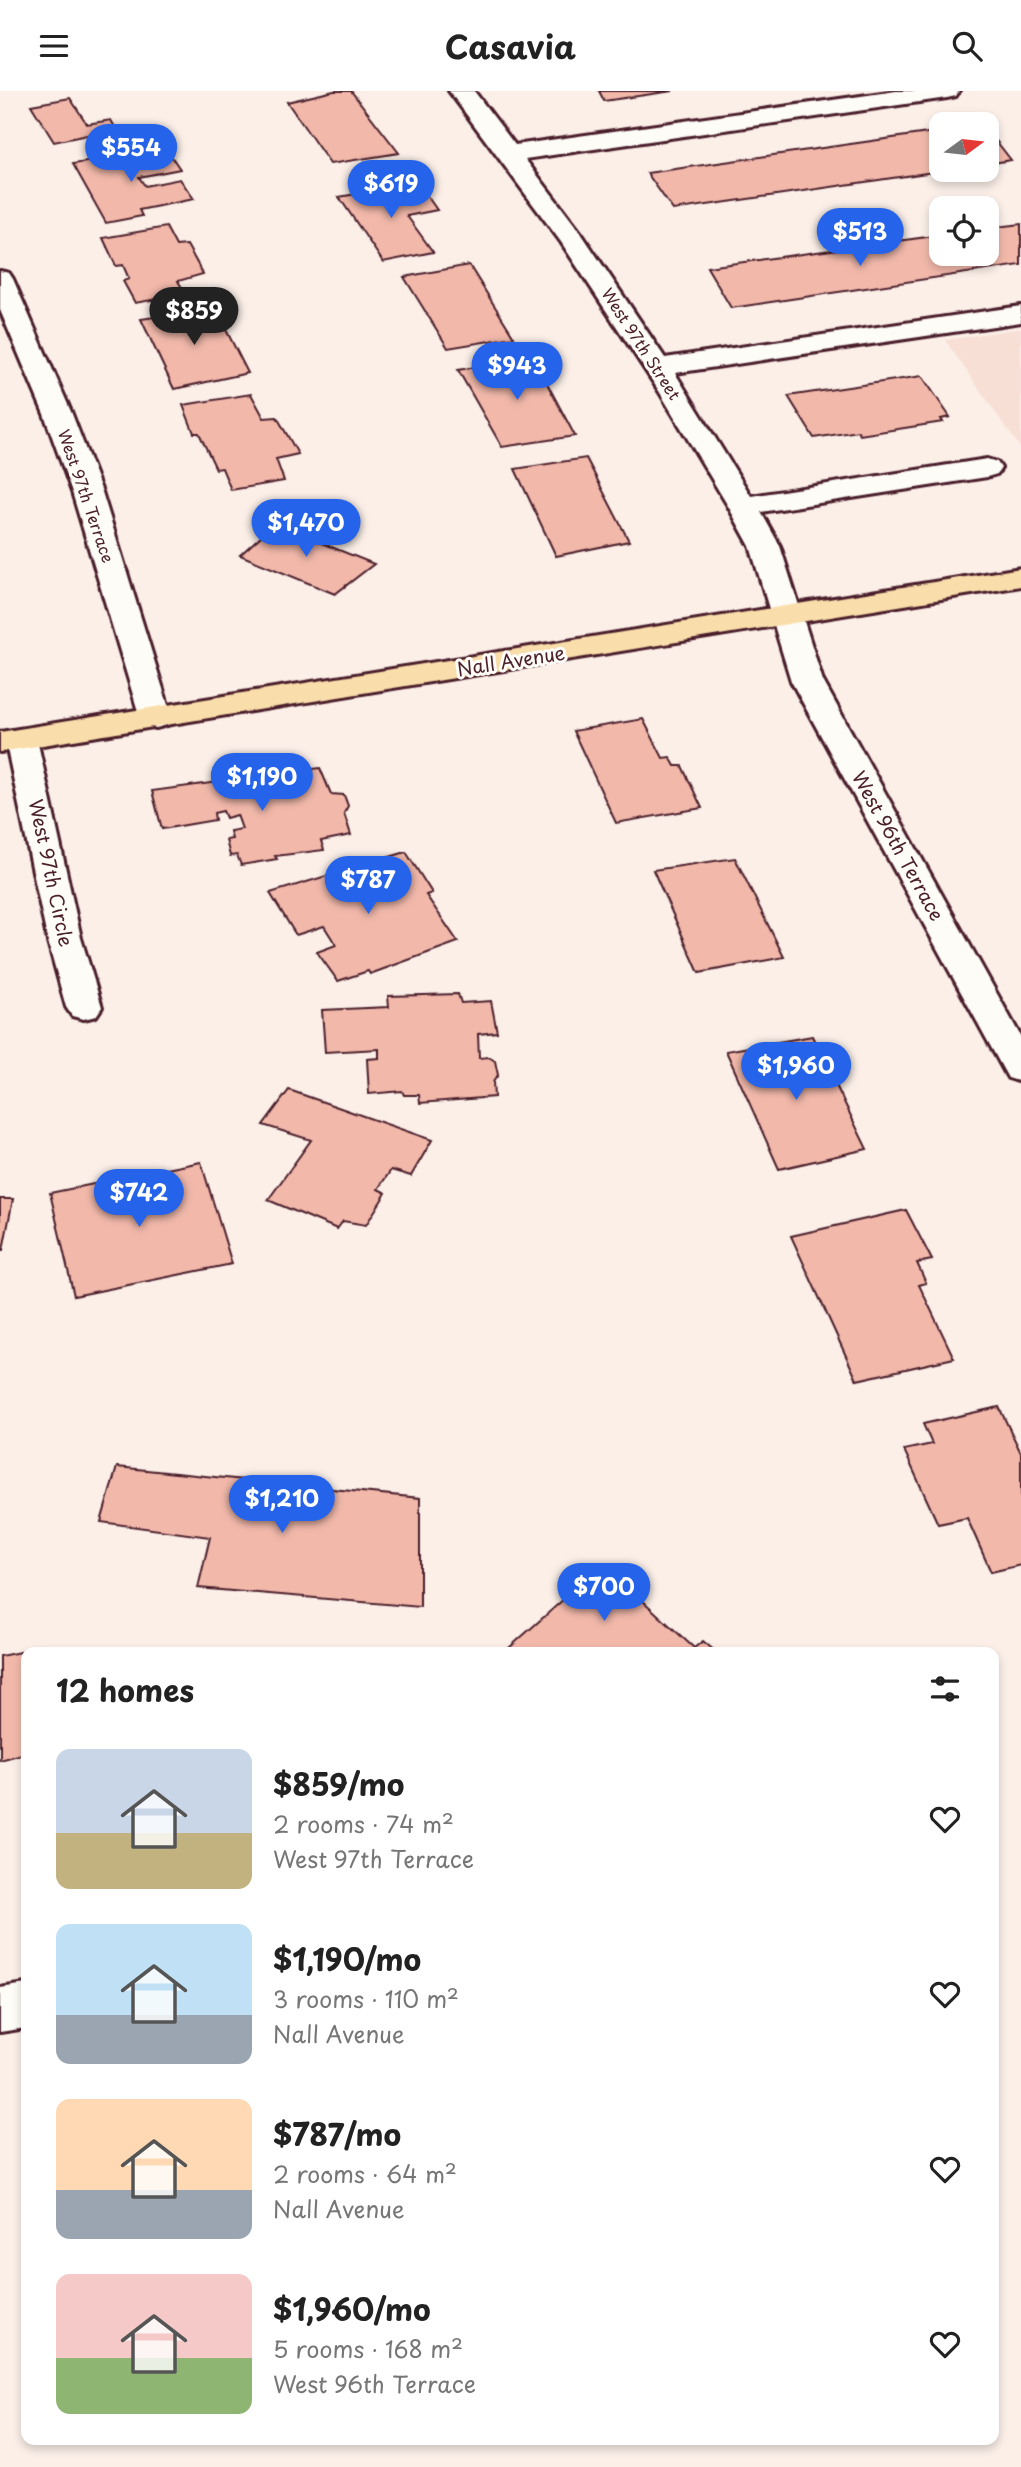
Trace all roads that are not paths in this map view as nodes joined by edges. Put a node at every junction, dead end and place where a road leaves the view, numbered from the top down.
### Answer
1 (461, 91) edge
2 (947, 91) edge
3 (508, 153) junction
4 (0, 279) edge
5 (1021, 314) edge
6 (657, 367) junction
7 (987, 468) dead end
8 (743, 506) junction
9 (1021, 577) edge
10 (789, 617) junction
11 (156, 718) junction
12 (11, 740) edge
13 (84, 1007) dead end
14 (1008, 1019) edge
15 (1021, 1069) edge
16 (21, 2007) edge
17 (0, 2010) edge

1 - 3 street, West 97th Street
2 - 3 street
3 - 6 street, West 97th Street
4 - 11 street, West 97th Terrace
5 - 6 street
6 - 8 street, West 97th Street
7 - 8 street
8 - 10 street, West 97th Street
9 - 10 main road, Nall Avenue
10 - 11 main road, Nall Avenue
10 - 14 street, West 96th Terrace
11 - 12 main road, Nall Avenue
12 - 13 street, West 97th Circle
14 - 15 street, West 96th Terrace
16 - 17 street

